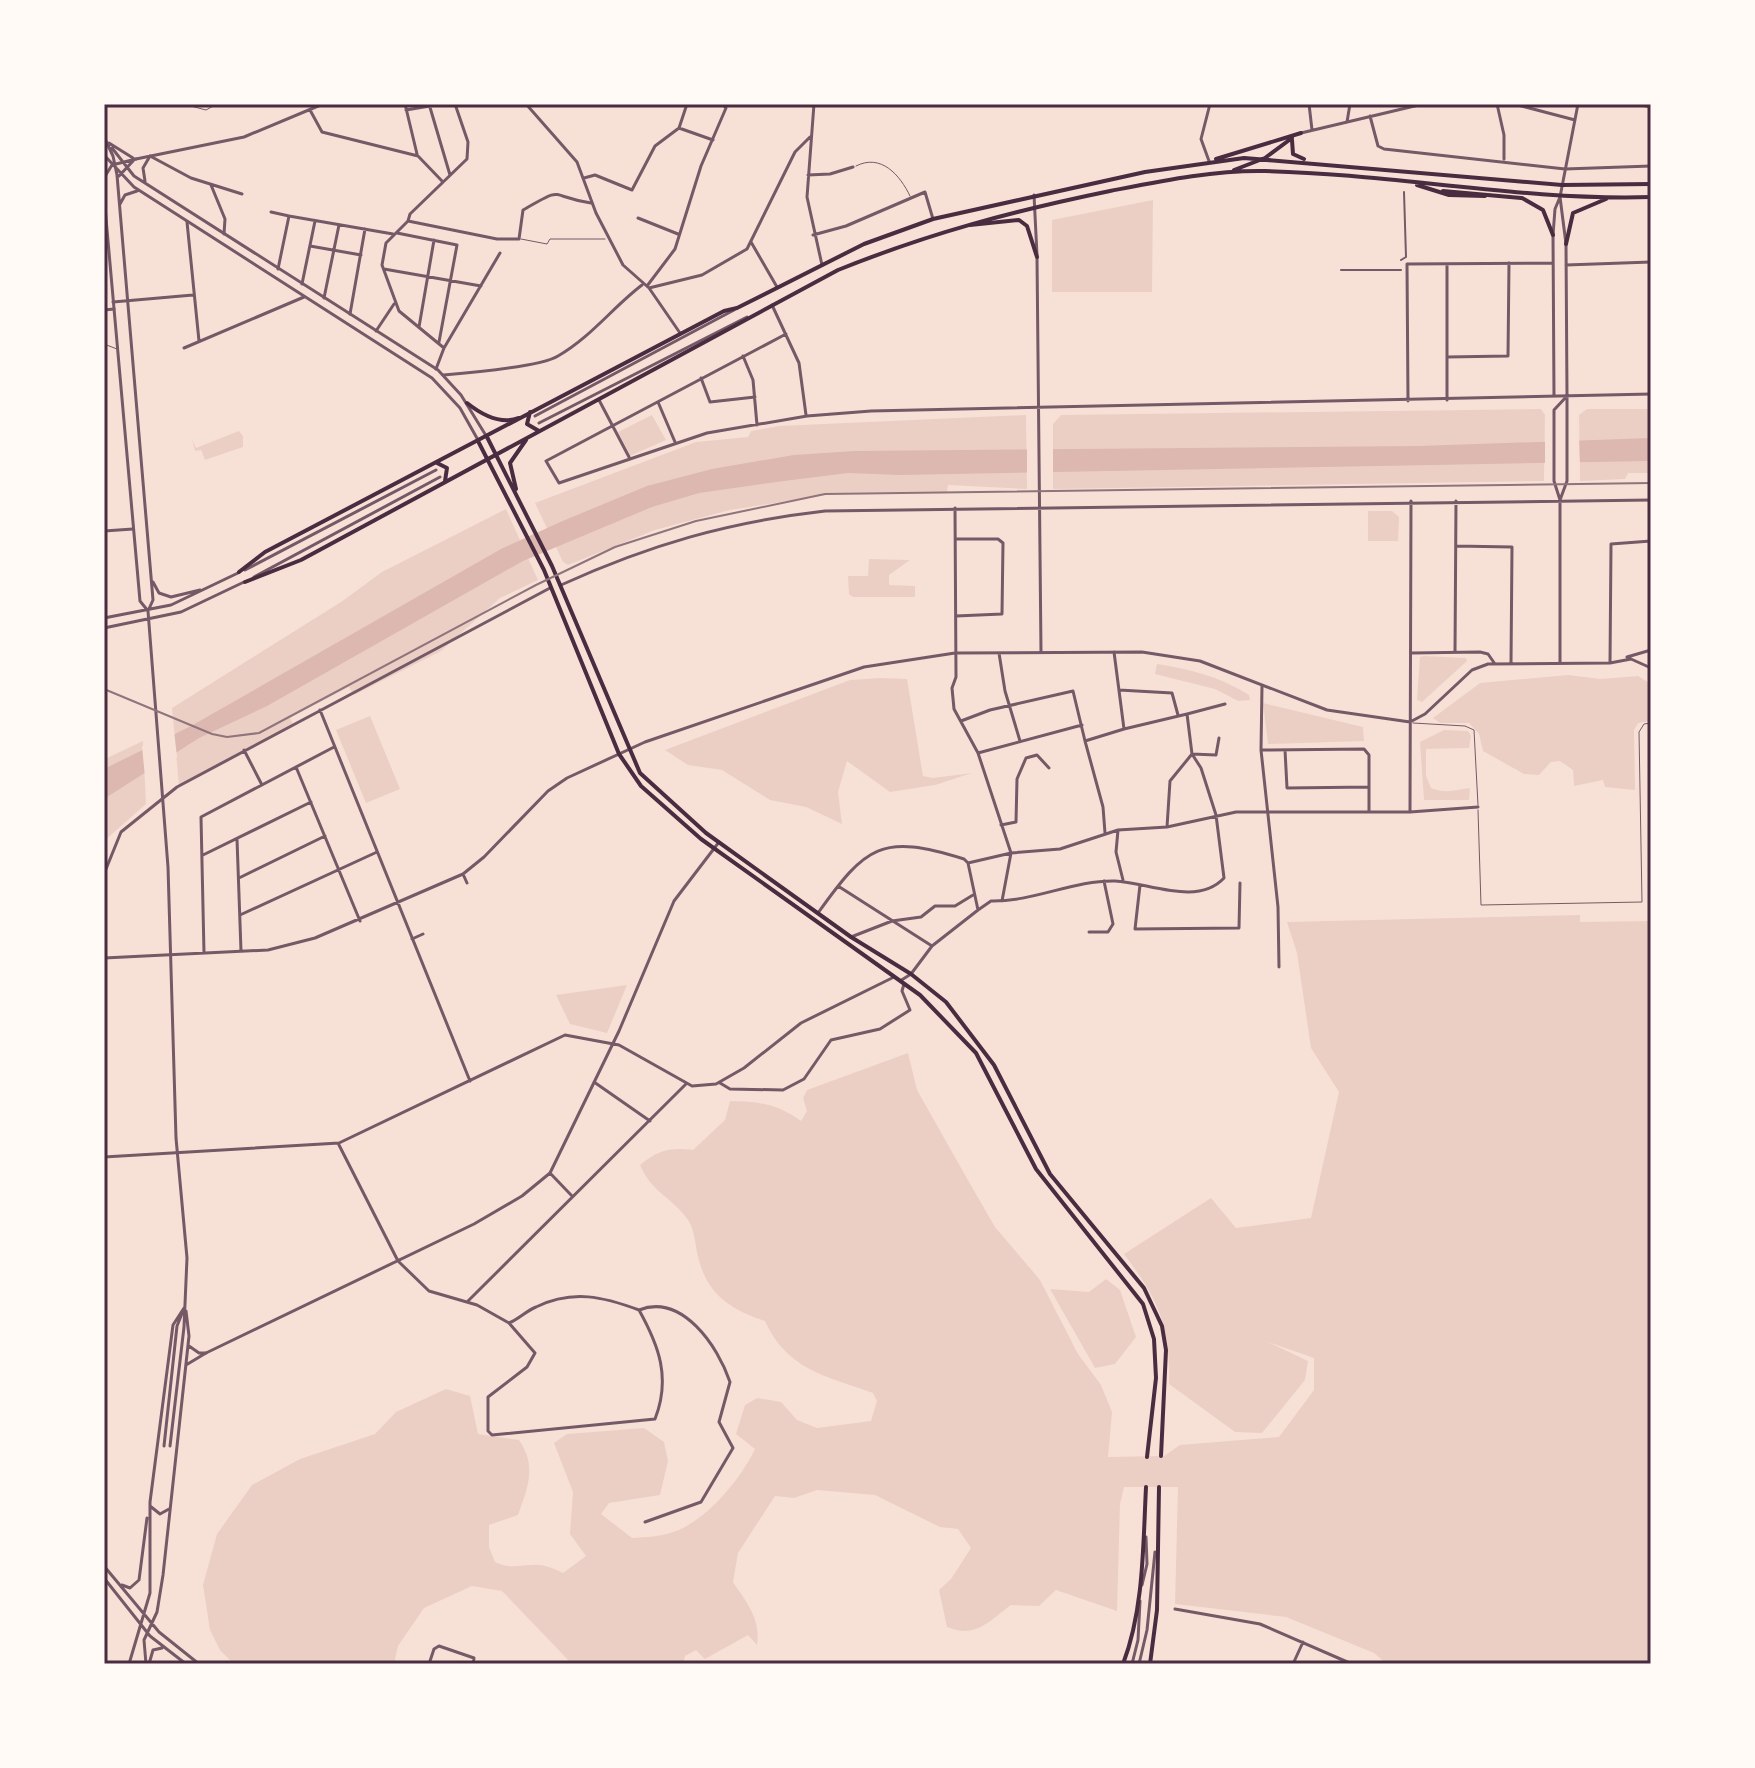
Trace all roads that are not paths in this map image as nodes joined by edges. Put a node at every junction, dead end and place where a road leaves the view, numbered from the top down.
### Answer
1 (183, 104) edge
2 (217, 104) edge
3 (323, 104) edge
4 (405, 104) edge
5 (442, 104) edge
6 (455, 104) edge
7 (526, 104) edge
8 (687, 104) edge
9 (722, 104) edge
10 (814, 104) edge
11 (1210, 104) edge
12 (1309, 104) edge
13 (1350, 104) edge
14 (1423, 104) edge
15 (1497, 104) edge
16 (1514, 104) edge
17 (1578, 104) edge
18 (1637, 104) edge
19 (430, 105) edge
20 (1651, 107) edge
21 (310, 110) junction
22 (406, 110) junction
23 (1370, 116) junction
24 (1575, 120) junction
25 (1347, 122) junction
26 (679, 128) junction
27 (1312, 130) junction
28 (1301, 133) junction
29 (810, 137) junction
30 (1294, 137) junction
31 (104, 138) edge
32 (713, 140) junction
33 (104, 155) edge
34 (150, 156) junction
35 (418, 156) junction
36 (1265, 158) junction
37 (136, 159) junction
38 (122, 161) junction
39 (1209, 161) junction
40 (1504, 161) junction
41 (1318, 163) junction
42 (113, 165) junction
43 (1651, 166) edge
44 (126, 167) junction
45 (853, 167) joint
46 (1565, 169) junction
47 (1229, 172) junction
48 (120, 174) junction
49 (450, 175) junction
50 (808, 175) junction
51 (104, 178) edge
52 (584, 178) junction
53 (443, 183) junction
54 (1415, 183) junction
55 (147, 184) junction
56 (210, 184) junction
57 (1651, 184) edge
58 (1562, 185) junction
59 (117, 188) junction
60 (143, 192) junction
61 (1404, 192) dead end
62 (1509, 192) junction
63 (242, 194) dead end
64 (1034, 195) junction
65 (104, 196) edge
66 (911, 197) junction
67 (1560, 197) junction
68 (1651, 197) edge
69 (1521, 198) junction
70 (1608, 198) junction
71 (592, 203) junction
72 (1036, 206) junction
73 (119, 208) junction
74 (271, 212) dead end
75 (289, 216) junction
76 (638, 218) dead end
77 (933, 219) junction
78 (315, 221) junction
79 (408, 221) junction
80 (187, 222) junction
81 (339, 225) junction
82 (956, 227) junction
83 (365, 229) junction
84 (224, 234) junction
85 (395, 234) junction
86 (678, 234) junction
87 (813, 235) junction
88 (1553, 235) junction
89 (608, 238) junction
90 (519, 239) junction
91 (434, 240) junction
92 (751, 242) junction
93 (1566, 244) junction
94 (310, 246) junction
95 (335, 251) junction
96 (500, 253) dead end
97 (361, 255) junction
98 (1037, 257) junction
99 (1401, 260) dead end
100 (1651, 262) edge
101 (1509, 263) junction
102 (1553, 263) junction
103 (1447, 264) junction
104 (822, 265) junction
105 (1566, 265) junction
106 (104, 267) edge
107 (278, 269) junction
108 (384, 269) junction
109 (111, 270) junction
110 (1341, 270) dead end
111 (1401, 270) dead end
112 (428, 277) junction
113 (450, 281) junction
114 (302, 284) junction
115 (481, 286) junction
116 (646, 286) junction
117 (778, 288) junction
118 (195, 295) junction
119 (304, 297) junction
120 (324, 298) junction
121 (127, 301) junction
122 (113, 302) junction
123 (395, 303) junction
124 (772, 305) junction
125 (737, 308) junction
126 (114, 309) junction
127 (104, 310) edge
128 (350, 314) junction
129 (747, 317) junction
130 (419, 327) junction
131 (376, 331) junction
132 (680, 333) junction
133 (786, 334) junction
134 (199, 341) junction
135 (439, 342) junction
136 (104, 344) edge
137 (184, 348) dead end
138 (444, 348) junction
139 (117, 349) junction
140 (743, 356) junction
141 (1447, 357) junction
142 (436, 369) junction
143 (443, 375) junction
144 (701, 378) junction
145 (1651, 394) edge
146 (1567, 396) junction
147 (755, 397) junction
148 (1554, 397) junction
149 (599, 400) junction
150 (1447, 400) junction
151 (1408, 401) junction
152 (658, 402) junction
153 (467, 403) junction
154 (1039, 408) junction
155 (534, 414) junction
156 (525, 415) junction
157 (807, 416) junction
158 (539, 423) dead end
159 (757, 425) junction
160 (613, 426) junction
161 (542, 430) junction
162 (487, 437) junction
163 (528, 438) junction
164 (478, 441) junction
165 (675, 442) junction
166 (496, 454) junction
167 (630, 457) junction
168 (487, 459) junction
169 (433, 463) junction
170 (436, 470) dead end
171 (440, 477) dead end
172 (443, 483) junction
173 (518, 496) junction
174 (1560, 500) junction
175 (1651, 500) edge
176 (1411, 501) junction
177 (1456, 501) junction
178 (955, 508) junction
179 (1038, 509) junction
180 (133, 529) junction
181 (104, 531) edge
182 (955, 539) junction
183 (1651, 541) edge
184 (1456, 546) junction
185 (149, 551) junction
186 (239, 572) junction
187 (245, 582) junction
188 (561, 585) junction
189 (550, 588) junction
190 (204, 589) junction
191 (148, 611) junction
192 (956, 616) junction
193 (104, 618) edge
194 (149, 619) junction
195 (104, 628) edge
196 (1651, 650) edge
197 (1041, 652) junction
198 (1114, 652) junction
199 (1455, 652) junction
200 (955, 653) junction
201 (999, 653) junction
202 (1410, 653) junction
203 (1624, 658) junction
204 (1511, 663) junction
205 (1560, 663) junction
206 (1610, 663) junction
207 (1495, 664) junction
208 (1651, 668) edge
209 (1262, 686) junction
210 (1119, 690) junction
211 (1225, 704) dead end
212 (1010, 707) junction
213 (320, 710) junction
214 (1187, 714) junction
215 (1179, 716) junction
216 (961, 721) junction
217 (1410, 722) junction
218 (1651, 723) edge
219 (1082, 725) junction
220 (1124, 729) junction
221 (1219, 738) dead end
222 (1020, 741) junction
223 (1085, 741) junction
224 (334, 747) junction
225 (244, 750) junction
226 (628, 750) junction
227 (1261, 750) junction
228 (1285, 750) junction
229 (978, 753) junction
230 (619, 754) junction
231 (1192, 754) junction
232 (296, 767) junction
233 (1049, 768) dead end
234 (262, 785) junction
235 (1369, 787) junction
236 (163, 797) junction
237 (311, 802) junction
238 (1478, 807) junction
239 (1369, 811) junction
240 (1268, 812) junction
241 (1410, 812) junction
242 (1216, 815) junction
243 (1001, 825) junction
244 (1167, 827) junction
245 (1118, 830) junction
246 (1106, 834) junction
247 (325, 836) junction
248 (237, 839) junction
249 (719, 842) junction
250 (714, 848) junction
251 (377, 852) junction
252 (1011, 853) junction
253 (202, 856) junction
254 (968, 863) junction
255 (338, 868) junction
256 (104, 874) edge
257 (463, 874) junction
258 (238, 879) junction
259 (1104, 881) junction
260 (1125, 882) junction
261 (467, 883) dead end
262 (1240, 883) dead end
263 (1140, 885) junction
264 (838, 886) junction
265 (974, 895) junction
266 (1002, 901) junction
267 (398, 904) junction
268 (978, 910) junction
269 (818, 913) junction
270 (240, 915) junction
271 (360, 921) junction
272 (892, 921) junction
273 (1089, 932) dead end
274 (423, 934) dead end
275 (851, 937) junction
276 (412, 939) junction
277 (932, 946) junction
278 (241, 951) junction
279 (204, 953) junction
280 (171, 954) junction
281 (104, 958) edge
282 (1279, 967) dead end
283 (911, 974) junction
284 (894, 977) junction
285 (902, 983) junction
286 (613, 1042) junction
287 (470, 1081) junction
288 (594, 1082) junction
289 (720, 1082) junction
290 (686, 1084) junction
291 (650, 1122) junction
292 (339, 1143) junction
293 (177, 1155) junction
294 (104, 1157) edge
295 (550, 1173) junction
296 (573, 1197) junction
297 (398, 1261) junction
298 (467, 1302) junction
299 (184, 1308) junction
300 (639, 1310) junction
301 (518, 1319) junction
302 (509, 1323) junction
303 (517, 1331) junction
304 (188, 1345) junction
305 (206, 1353) junction
306 (186, 1365) junction
307 (164, 1446) dead end
308 (170, 1446) dead end
309 (1161, 1456) dead end
310 (1147, 1457) dead end
311 (1146, 1487) dead end
312 (1159, 1487) dead end
313 (150, 1502) junction
314 (171, 1505) junction
315 (1145, 1516) junction
316 (645, 1522) dead end
317 (1155, 1552) junction
318 (104, 1566) edge
319 (111, 1575) junction
320 (104, 1578) edge
321 (1175, 1609) dead end
322 (145, 1615) junction
323 (140, 1623) junction
324 (152, 1624) junction
325 (147, 1632) junction
326 (1303, 1640) junction
327 (170, 1653) junction
328 (129, 1664) edge
329 (148, 1664) edge
330 (186, 1664) edge
331 (199, 1664) edge
332 (429, 1664) edge
333 (473, 1664) edge
334 (1123, 1664) edge
335 (1132, 1664) edge
336 (1139, 1664) edge
337 (1150, 1664) edge
338 (1293, 1664) edge
339 (1352, 1664) edge

1 - 2 lane
3 - 21 street
4 - 22 street
5 - 19 street
6 - 49 street
7 - 52 street
8 - 26 street
9 - 32 street
10 - 29 street
11 - 39 street
12 - 27 street
13 - 25 street
14 - 23 street
15 - 40 street
16 - 24 street
17 - 24 street
18 - 20 street
19 - 22 street
19 - 49 street
21 - 34 street
21 - 35 street
22 - 35 street
23 - 25 street
23 - 40 street
24 - 46 street
25 - 27 street
26 - 32 street
26 - 52 street
27 - 28 street
28 - 30 main road
28 - 39 main road
29 - 50 street
29 - 92 street
30 - 36 main road
30 - 41 main road
31 - 37 street
31 - 38 street
31 - 42 street
32 - 86 street
33 - 42 street
34 - 37 street
34 - 55 street
34 - 56 street
35 - 53 street
36 - 39 main road
36 - 41 main road
36 - 47 main road
37 - 38 street
37 - 44 street
38 - 42 street
38 - 44 street
39 - 64 main road
40 - 46 street
41 - 58 main road
42 - 48 street
42 - 51 street
42 - 59 street
43 - 46 street
44 - 48 street
44 - 55 street
45 - 50 street
45 - 66 lane
46 - 58 street
47 - 54 main road
47 - 72 main road
48 - 59 street
48 - 60 street
49 - 53 street
50 - 87 street
52 - 71 street
53 - 79 street
54 - 62 main road
54 - 69 main road
55 - 84 street
56 - 63 street
56 - 84 street
57 - 58 main road
58 - 67 street
59 - 73 street
60 - 73 street
60 - 80 street
61 - 99 street
62 - 67 main road
62 - 69 main road
64 - 72 street
64 - 77 main road
65 - 109 street
66 - 77 street
66 - 87 street
67 - 70 main road
67 - 88 street
67 - 93 street
68 - 70 main road
69 - 88 main road
70 - 93 main road
71 - 89 street
71 - 90 street
72 - 82 main road
72 - 98 street
73 - 121 street
74 - 75 street
75 - 78 street
75 - 107 street
76 - 86 street
77 - 104 main road
78 - 81 street
78 - 94 street
79 - 85 street
79 - 90 street
80 - 118 street
80 - 119 street
81 - 83 street
81 - 95 street
82 - 98 main road
82 - 124 main road
83 - 85 street
83 - 97 street
84 - 107 street
85 - 91 street
85 - 108 street
86 - 116 street
87 - 104 street
88 - 102 street
89 - 90 lane
89 - 116 street
91 - 112 street
91 - 113 street
92 - 116 street
92 - 117 street
93 - 105 street
94 - 95 street
94 - 114 street
95 - 97 street
95 - 120 street
96 - 115 street
97 - 128 street
98 - 154 street
100 - 105 street
101 - 102 street
101 - 103 street
101 - 141 street
102 - 148 street
103 - 141 street
103 - 151 street
104 - 117 main road
105 - 146 street
106 - 109 street
107 - 114 street
108 - 112 street
108 - 123 street
109 - 122 street
110 - 111 street
112 - 113 street
112 - 130 street
113 - 115 street
113 - 135 street
114 - 120 street
115 - 138 street
116 - 132 street
116 - 143 street
117 - 125 main road
118 - 121 street
118 - 134 street
119 - 134 street
119 - 164 street
120 - 128 street
121 - 122 street
121 - 185 street
122 - 126 street
123 - 130 street
123 - 131 street
124 - 129 main road
124 - 133 street
125 - 132 main road
125 - 155 street
126 - 127 street
126 - 139 street
128 - 131 street
129 - 149 main road
129 - 158 street
130 - 135 street
131 - 142 street
132 - 155 main road
133 - 140 street
133 - 157 street
134 - 137 street
135 - 138 street
136 - 139 lane
138 - 142 street
139 - 180 street
140 - 144 street
140 - 147 street
141 - 150 street
142 - 143 street
143 - 153 street
144 - 147 street
144 - 152 street
145 - 146 street
146 - 148 street
146 - 174 street
146 - 174 street
147 - 159 street
148 - 150 street
149 - 160 street
149 - 161 main road
150 - 151 street
151 - 154 street
152 - 160 street
152 - 165 street
153 - 156 main road
153 - 162 street
154 - 157 street
154 - 179 street
155 - 156 main road
155 - 161 main road
156 - 162 main road
157 - 159 street
159 - 165 street
160 - 167 street
160 - 167 street
161 - 163 main road
162 - 164 main road
162 - 166 main road
163 - 166 main road
163 - 173 main road
164 - 168 main road
164 - 169 main road
165 - 167 street
166 - 168 main road
166 - 173 main road
168 - 172 main road
168 - 189 main road
169 - 172 main road
169 - 186 main road
170 - 186 street
171 - 187 street
172 - 187 main road
173 - 188 main road
174 - 175 street
174 - 177 street
174 - 205 street
176 - 177 street
176 - 179 street
176 - 202 street
177 - 184 street
178 - 179 street
178 - 182 street
178 - 188 street
179 - 197 street
180 - 181 street
180 - 191 street
182 - 192 street
182 - 192 street
183 - 206 street
184 - 199 street
184 - 204 street
185 - 190 street
185 - 191 street
186 - 190 street
187 - 194 street
188 - 226 main road
189 - 213 street
189 - 230 main road
190 - 191 street
191 - 193 street
191 - 194 street
192 - 200 street
194 - 195 street
194 - 236 street
196 - 203 street
197 - 198 street
197 - 201 street
198 - 209 street
198 - 210 street
199 - 202 street
199 - 207 street
200 - 201 street
200 - 216 street
200 - 226 street
201 - 212 street
202 - 217 street
203 - 206 street
203 - 208 street
204 - 205 street
204 - 207 street
205 - 206 street
207 - 217 street
209 - 217 street
209 - 227 street
210 - 215 street
210 - 220 street
211 - 214 street
212 - 216 street
212 - 219 street
212 - 222 street
213 - 224 street
213 - 225 street
214 - 215 street
214 - 231 street
215 - 220 street
216 - 229 street
217 - 238 lane
217 - 241 street
218 - 238 lane
219 - 222 street
219 - 223 street
220 - 223 street
221 - 231 street
222 - 229 street
223 - 246 street
224 - 232 street
224 - 251 street
225 - 234 street
225 - 236 street
226 - 230 street
226 - 249 main road
227 - 228 street
227 - 240 street
228 - 235 street
228 - 235 street
229 - 243 street
230 - 250 main road
230 - 257 street
231 - 242 street
231 - 244 street
232 - 234 street
232 - 237 street
233 - 243 street
234 - 253 street
235 - 239 street
236 - 256 street
236 - 280 street
237 - 247 street
237 - 248 street
238 - 241 street
239 - 240 street
239 - 241 street
240 - 242 street
240 - 282 street
242 - 244 street
242 - 263 street
243 - 252 street
244 - 245 street
245 - 246 street
245 - 260 street
246 - 252 street
247 - 255 street
247 - 258 street
248 - 253 street
248 - 258 street
249 - 250 street
249 - 269 main road
250 - 284 main road
250 - 286 street
251 - 255 street
251 - 267 street
252 - 254 street
252 - 266 street
253 - 279 street
254 - 264 street
254 - 265 street
255 - 270 street
255 - 271 street
257 - 261 street
257 - 267 street
258 - 270 street
259 - 260 street
259 - 266 street
259 - 273 street
260 - 263 street
262 - 263 street
264 - 269 street
264 - 272 street
265 - 268 street
265 - 272 street
266 - 268 street
267 - 271 street
267 - 276 street
268 - 277 street
269 - 275 main road
270 - 278 street
271 - 278 street
272 - 275 street
272 - 277 street
274 - 276 street
275 - 283 main road
276 - 287 street
277 - 283 street
278 - 279 street
279 - 280 street
280 - 281 street
280 - 293 street
283 - 285 street
283 - 309 main road
284 - 285 main road
284 - 289 street
285 - 289 street
285 - 310 main road
286 - 287 street
286 - 288 street
286 - 290 street
287 - 292 street
288 - 291 street
288 - 295 street
289 - 290 street
290 - 291 street
291 - 296 street
292 - 293 street
292 - 297 street
293 - 294 street
293 - 299 street
295 - 296 street
295 - 297 street
296 - 298 street
297 - 298 street
297 - 305 street
298 - 302 street
299 - 304 street
299 - 307 street
299 - 308 street
299 - 313 street
300 - 301 street
300 - 303 street
300 - 316 street
301 - 302 street
301 - 303 street
302 - 303 street
304 - 305 street
304 - 306 street
305 - 306 street
306 - 314 street
311 - 315 main road
312 - 317 main road
313 - 314 street
313 - 319 street
313 - 322 street
314 - 324 street
315 - 334 main road
315 - 335 street
317 - 336 street
317 - 337 main road
318 - 319 street
319 - 322 street
320 - 323 street
321 - 326 street
322 - 323 street
322 - 324 street
323 - 325 street
323 - 328 street
324 - 325 street
324 - 331 street
325 - 327 street
325 - 329 street
326 - 338 street
326 - 339 street
327 - 329 street
327 - 330 street
332 - 333 street

